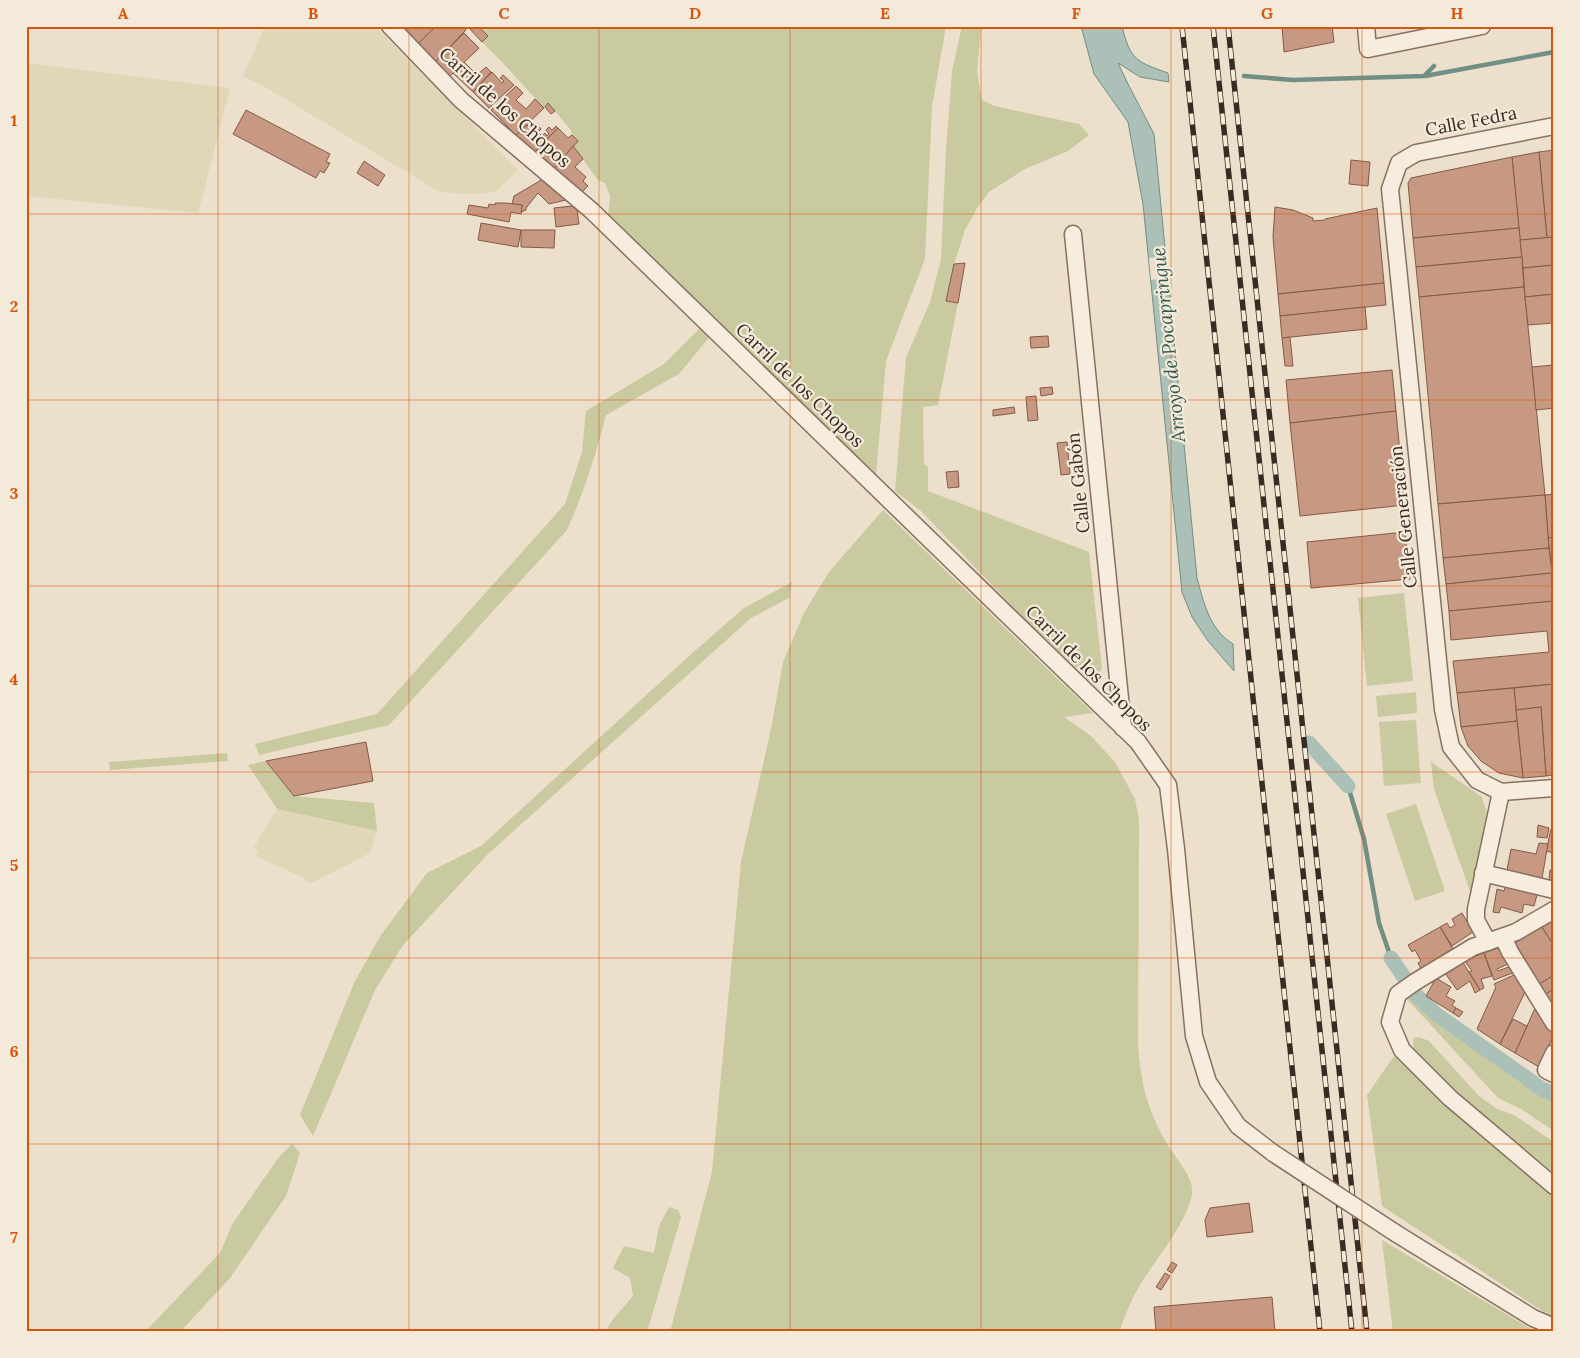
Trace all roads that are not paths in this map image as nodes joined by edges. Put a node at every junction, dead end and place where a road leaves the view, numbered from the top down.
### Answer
1 (390, 26) edge
2 (1366, 26) edge
3 (1482, 26) edge
4 (1554, 126) edge
5 (1399, 163) joint
6 (1073, 234) dead end
7 (1123, 728) junction
8 (1554, 788) edge
9 (1501, 792) junction
10 (1483, 873) junction
11 (1554, 890) edge
12 (1554, 910) edge
13 (1495, 939) junction
14 (1554, 1023) edge
15 (1554, 1053) edge
16 (1550, 1072) edge
17 (1554, 1186) edge
18 (1554, 1327) edge

1 - 7 street, Carril de los Chopos
2 - 3 street
4 - 5 street, Calle Fedra
5 - 9 street, Calle Generación
6 - 7 street, Calle Gabón
7 - 18 street, Carril de los Chopos, bridge
8 - 9 street, Calle Generación
9 - 10 street
10 - 11 street
10 - 13 street
12 - 13 street
13 - 14 street
13 - 17 street
15 - 16 street

